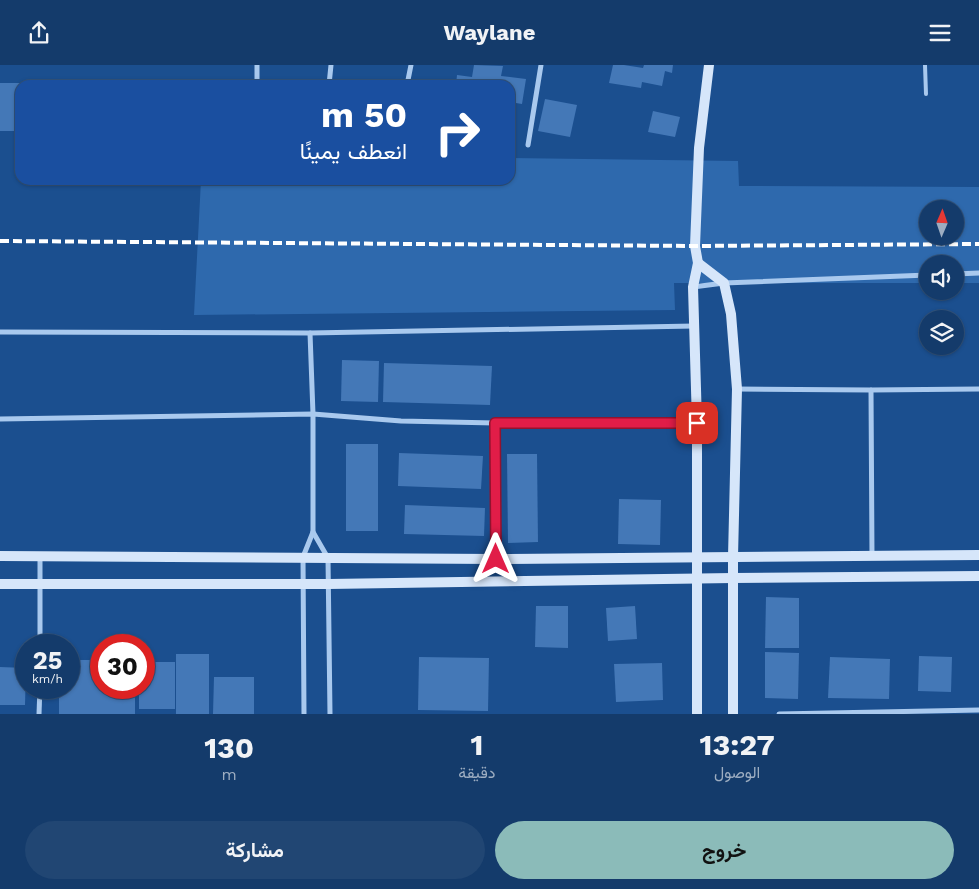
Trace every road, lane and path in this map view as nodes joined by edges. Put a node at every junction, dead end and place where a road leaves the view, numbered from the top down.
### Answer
1 (257, 65) edge
2 (331, 65) edge
3 (411, 65) edge
4 (541, 65) edge
5 (709, 65) edge
6 (925, 65) edge
7 (257, 80) edge
8 (330, 80) edge
9 (408, 80) edge
10 (926, 94) dead end
11 (528, 145) dead end
12 (698, 263) junction
13 (979, 273) edge
14 (964, 274) edge
15 (919, 275) edge
16 (724, 283) junction
17 (693, 287) junction
18 (694, 326) junction
19 (0, 332) edge
20 (310, 333) junction
21 (737, 389) junction
22 (979, 389) edge
23 (871, 390) junction
24 (313, 414) junction
25 (0, 419) edge
26 (495, 423) junction
27 (697, 423) junction
28 (313, 532) junction
29 (979, 555) edge
30 (0, 556) edge
31 (40, 556) junction
32 (872, 556) junction
33 (303, 557) junction
34 (697, 557) junction
35 (732, 557) junction
36 (328, 558) junction
37 (496, 559) junction
38 (979, 576) edge
39 (733, 578) junction
40 (697, 579) junction
41 (304, 583) junction
42 (329, 583) junction
43 (0, 584) edge
44 (41, 584) junction
45 (40, 634) edge
46 (40, 699) edge
47 (979, 710) edge
48 (927, 713) edge
49 (39, 714) edge
50 (304, 714) edge
51 (330, 714) edge
52 (697, 714) edge
53 (733, 714) edge
54 (778, 714) edge

1 - 7 street
2 - 8 street
3 - 9 street
4 - 11 street
5 - 12 main road
6 - 10 lane
12 - 16 main road
12 - 17 main road
13 - 14 street
15 - 16 street
16 - 17 street
16 - 21 main road
17 - 18 main road
18 - 20 street
18 - 27 main road
19 - 20 street
20 - 24 street
21 - 23 street
21 - 35 main road
22 - 23 street
23 - 32 street
24 - 25 street
24 - 26 street
24 - 28 street
26 - 27 street
26 - 37 street
27 - 34 main road
28 - 33 street
28 - 36 street
29 - 32 main road
30 - 31 main road
31 - 33 main road
31 - 44 street
32 - 35 main road
33 - 36 main road
33 - 41 street
34 - 35 main road
34 - 37 main road
34 - 40 main road
35 - 39 main road
36 - 37 main road
36 - 42 street
38 - 39 main road
39 - 40 main road
39 - 53 main road
40 - 42 main road
40 - 52 main road
41 - 42 main road
41 - 44 main road
41 - 50 street
42 - 51 street
43 - 44 main road
44 - 45 street
46 - 49 street
47 - 48 street
48 - 54 street

